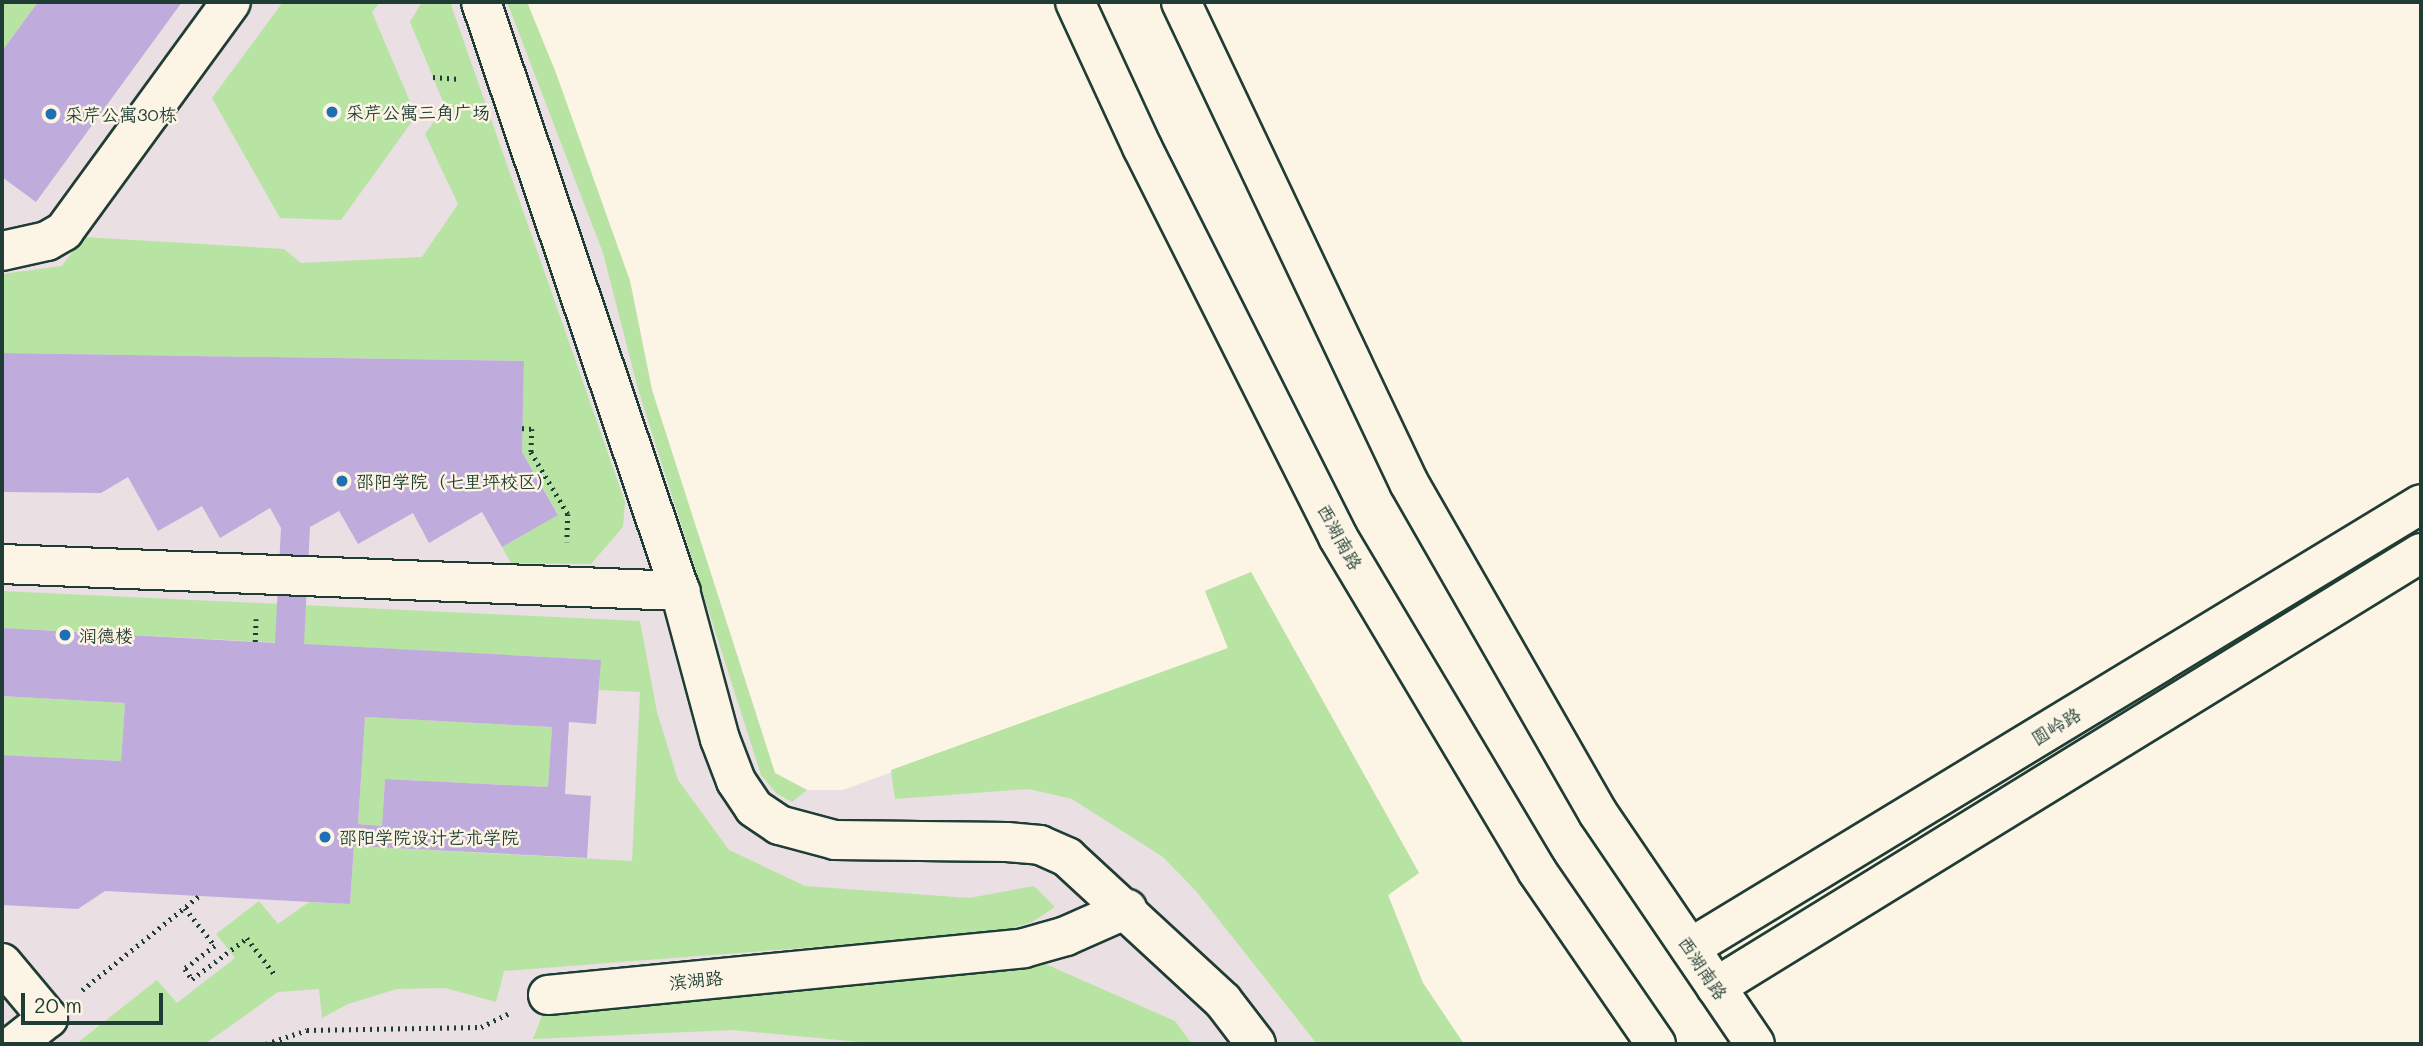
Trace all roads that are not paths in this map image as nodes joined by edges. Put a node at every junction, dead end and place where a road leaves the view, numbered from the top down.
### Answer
1 (231, 2) edge
2 (481, 2) edge
3 (1075, 2) edge
4 (1181, 2) edge
5 (2, 251) edge
6 (2421, 503) edge
7 (2421, 553) edge
8 (2, 564) edge
9 (680, 591) junction
10 (1127, 909) junction
11 (1690, 948) junction
12 (2, 963) edge
13 (1716, 986) junction
14 (548, 995) road end
15 (15, 1044) edge
16 (1256, 1044) edge
17 (1656, 1044) edge
18 (1755, 1044) edge

1 - 5 main road
2 - 9 main road
3 - 17 main road, 西湖南路
4 - 11 main road, 西湖南路
6 - 11 main road, 圆岭路
7 - 13 main road
8 - 9 main road
9 - 10 main road
10 - 14 main road, 滨湖路
10 - 16 main road
11 - 13 main road, 西湖南路
12 - 15 main road
13 - 18 main road, 西湖南路

